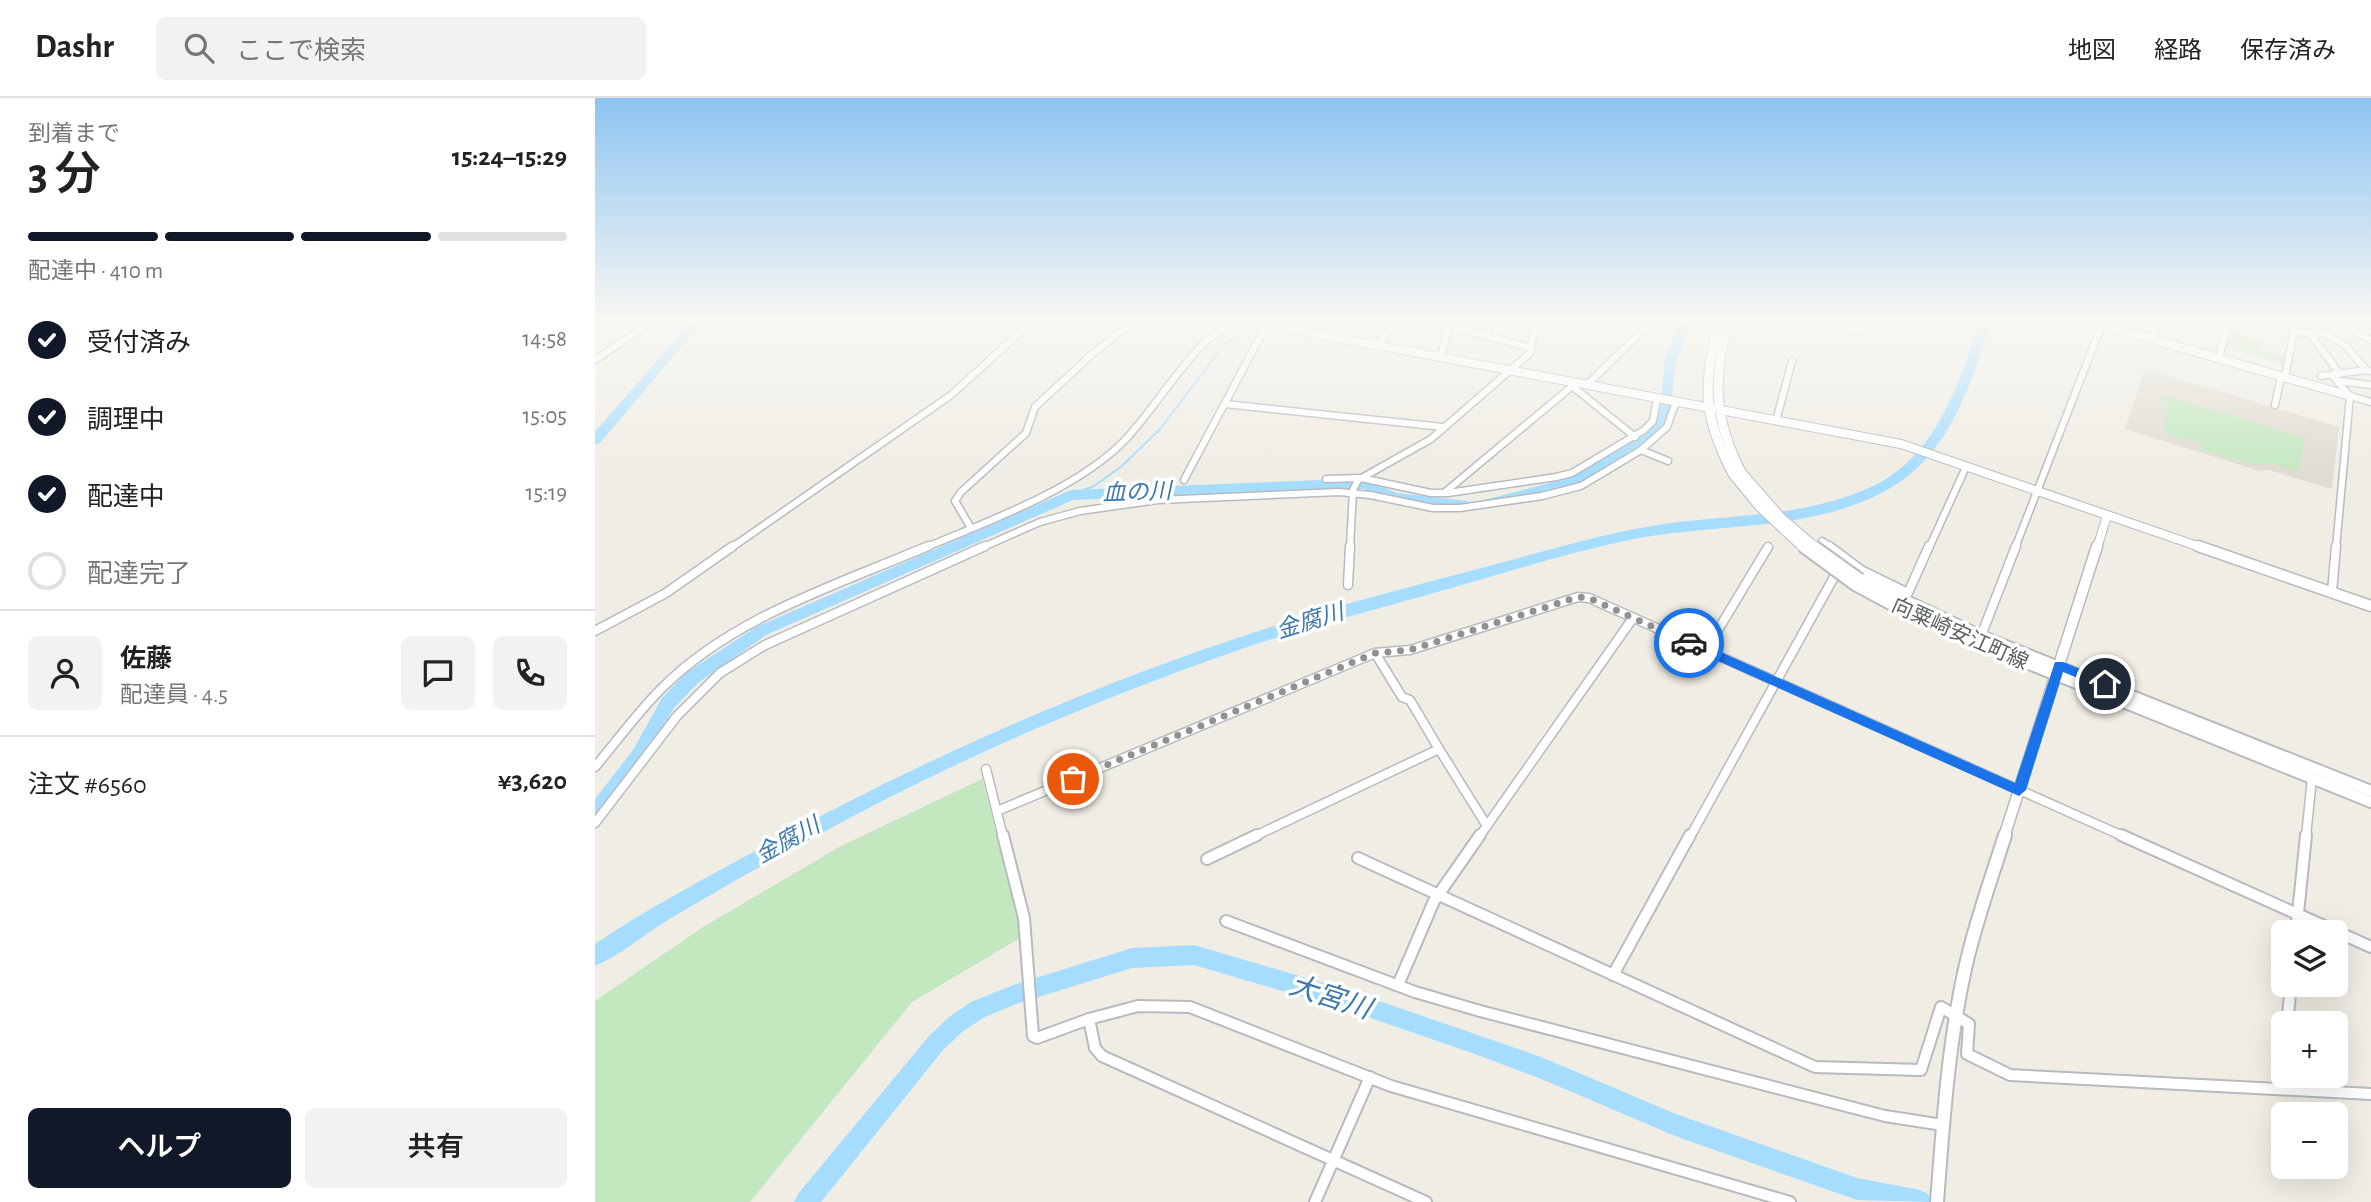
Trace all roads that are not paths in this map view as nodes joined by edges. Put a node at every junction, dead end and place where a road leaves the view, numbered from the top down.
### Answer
1 (1508, 370) edge
2 (978, 371) edge
3 (1077, 371) edge
4 (1182, 371) edge
5 (1241, 371) edge
6 (1510, 371) edge
7 (1602, 371) edge
8 (1708, 371) edge
9 (1716, 371) edge
10 (1789, 371) edge
11 (2084, 371) edge
12 (2264, 371) edge
13 (2284, 371) edge
14 (2335, 371) edge
15 (2367, 371) edge
16 (2283, 376) junction
17 (2321, 376) dead end
18 (2340, 378) junction
19 (1574, 384) junction
20 (1587, 385) junction
21 (2371, 385) edge
22 (2350, 396) junction
23 (1658, 398) junction
24 (1676, 402) junction
25 (2371, 402) edge
26 (1225, 404) junction
27 (2275, 405) dead end
28 (1706, 406) junction
29 (1716, 408) junction
30 (1776, 421) junction
31 (1443, 427) junction
32 (1633, 436) junction
33 (1643, 446) junction
34 (1668, 461) dead end
35 (1966, 467) junction
36 (1737, 473) junction
37 (1326, 479) dead end
38 (1359, 479) junction
39 (1184, 480) dead end
40 (2037, 491) junction
41 (1353, 492) junction
42 (1444, 493) junction
43 (2107, 516) junction
44 (971, 528) junction
45 (1822, 541) dead end
46 (1768, 547) dead end
47 (1844, 559) junction
48 (1858, 582) junction
49 (1348, 585) dead end
50 (2332, 592) junction
51 (2371, 606) edge
52 (1633, 618) junction
53 (595, 631) edge
54 (1980, 636) junction
55 (1706, 650) junction
56 (1375, 653) junction
57 (2058, 670) junction
58 (1776, 682) junction
59 (1439, 749) junction
60 (595, 767) edge
61 (986, 769) dead end
62 (2312, 778) junction
63 (2019, 790) junction
64 (2371, 791) edge
65 (2371, 802) edge
66 (997, 811) junction
67 (595, 823) edge
68 (1487, 826) junction
69 (1358, 858) dead end
70 (1207, 859) dead end
71 (1439, 895) junction
72 (2298, 915) junction
73 (2297, 920) edge
74 (1226, 921) dead end
75 (2371, 947) edge
76 (1613, 975) junction
77 (1398, 985) junction
78 (1955, 1014) junction
79 (1089, 1019) junction
80 (1370, 1077) junction
81 (2281, 1089) joint
82 (2371, 1094) edge
83 (1943, 1127) junction
84 (1334, 1160) junction
85 (1315, 1202) edge
86 (1426, 1202) edge
87 (1790, 1202) edge
88 (1937, 1202) edge

1 - 31 street
2 - 53 street
3 - 44 street
4 - 44 street
5 - 26 street
6 - 19 street
7 - 20 street
8 - 28 main road, 向粟崎安江町線
9 - 29 main road, 向粟崎安江町線
10 - 30 street
11 - 40 street
12 - 16 street
13 - 16 street
14 - 18 street
15 - 18 street
16 - 22 street
16 - 27 street
17 - 18 street
18 - 21 street
18 - 22 street
19 - 20 street
19 - 32 street
19 - 42 street
20 - 23 street
22 - 25 street
22 - 50 street
23 - 24 street
23 - 32 street
24 - 28 street
24 - 33 street
26 - 31 street
26 - 39 street
28 - 29 street
28 - 36 main road, 向粟崎安江町線
29 - 30 street
29 - 36 main road, 向粟崎安江町線
30 - 35 street
31 - 38 street
32 - 33 street
32 - 42 street
33 - 34 street
33 - 41 street
35 - 40 street
35 - 47 street
36 - 48 main road, 向粟崎安江町線, bridge
37 - 38 street
38 - 41 street
38 - 42 street
40 - 43 street
40 - 54 street
41 - 49 street
41 - 67 street
43 - 50 street
43 - 57 street
44 - 60 street
45 - 47 street
46 - 55 street
47 - 58 street
48 - 54 main road, 向粟崎安江町線
48 - 57 main road, 向粟崎安江町線
50 - 51 street
52 - 55 street
52 - 56 street
52 - 68 street
54 - 57 main road, 向粟崎安江町線
55 - 58 street
56 - 59 street
56 - 66 street
57 - 62 main road, 向粟崎安江町線
57 - 63 street
57 - 64 main road, 向粟崎安江町線
58 - 63 street
58 - 76 street
59 - 68 street
59 - 70 street
61 - 66 street
62 - 65 main road, 向粟崎安江町線
62 - 72 street
63 - 72 street
63 - 78 street
66 - 79 street
68 - 71 street
69 - 71 street
71 - 76 street
71 - 77 street
72 - 73 street
72 - 75 street
74 - 77 street
76 - 78 street
77 - 83 street
78 - 81 street
78 - 83 street
79 - 80 street
79 - 84 street
80 - 84 street
80 - 87 street
81 - 82 street
83 - 88 street
84 - 85 street
84 - 86 street

